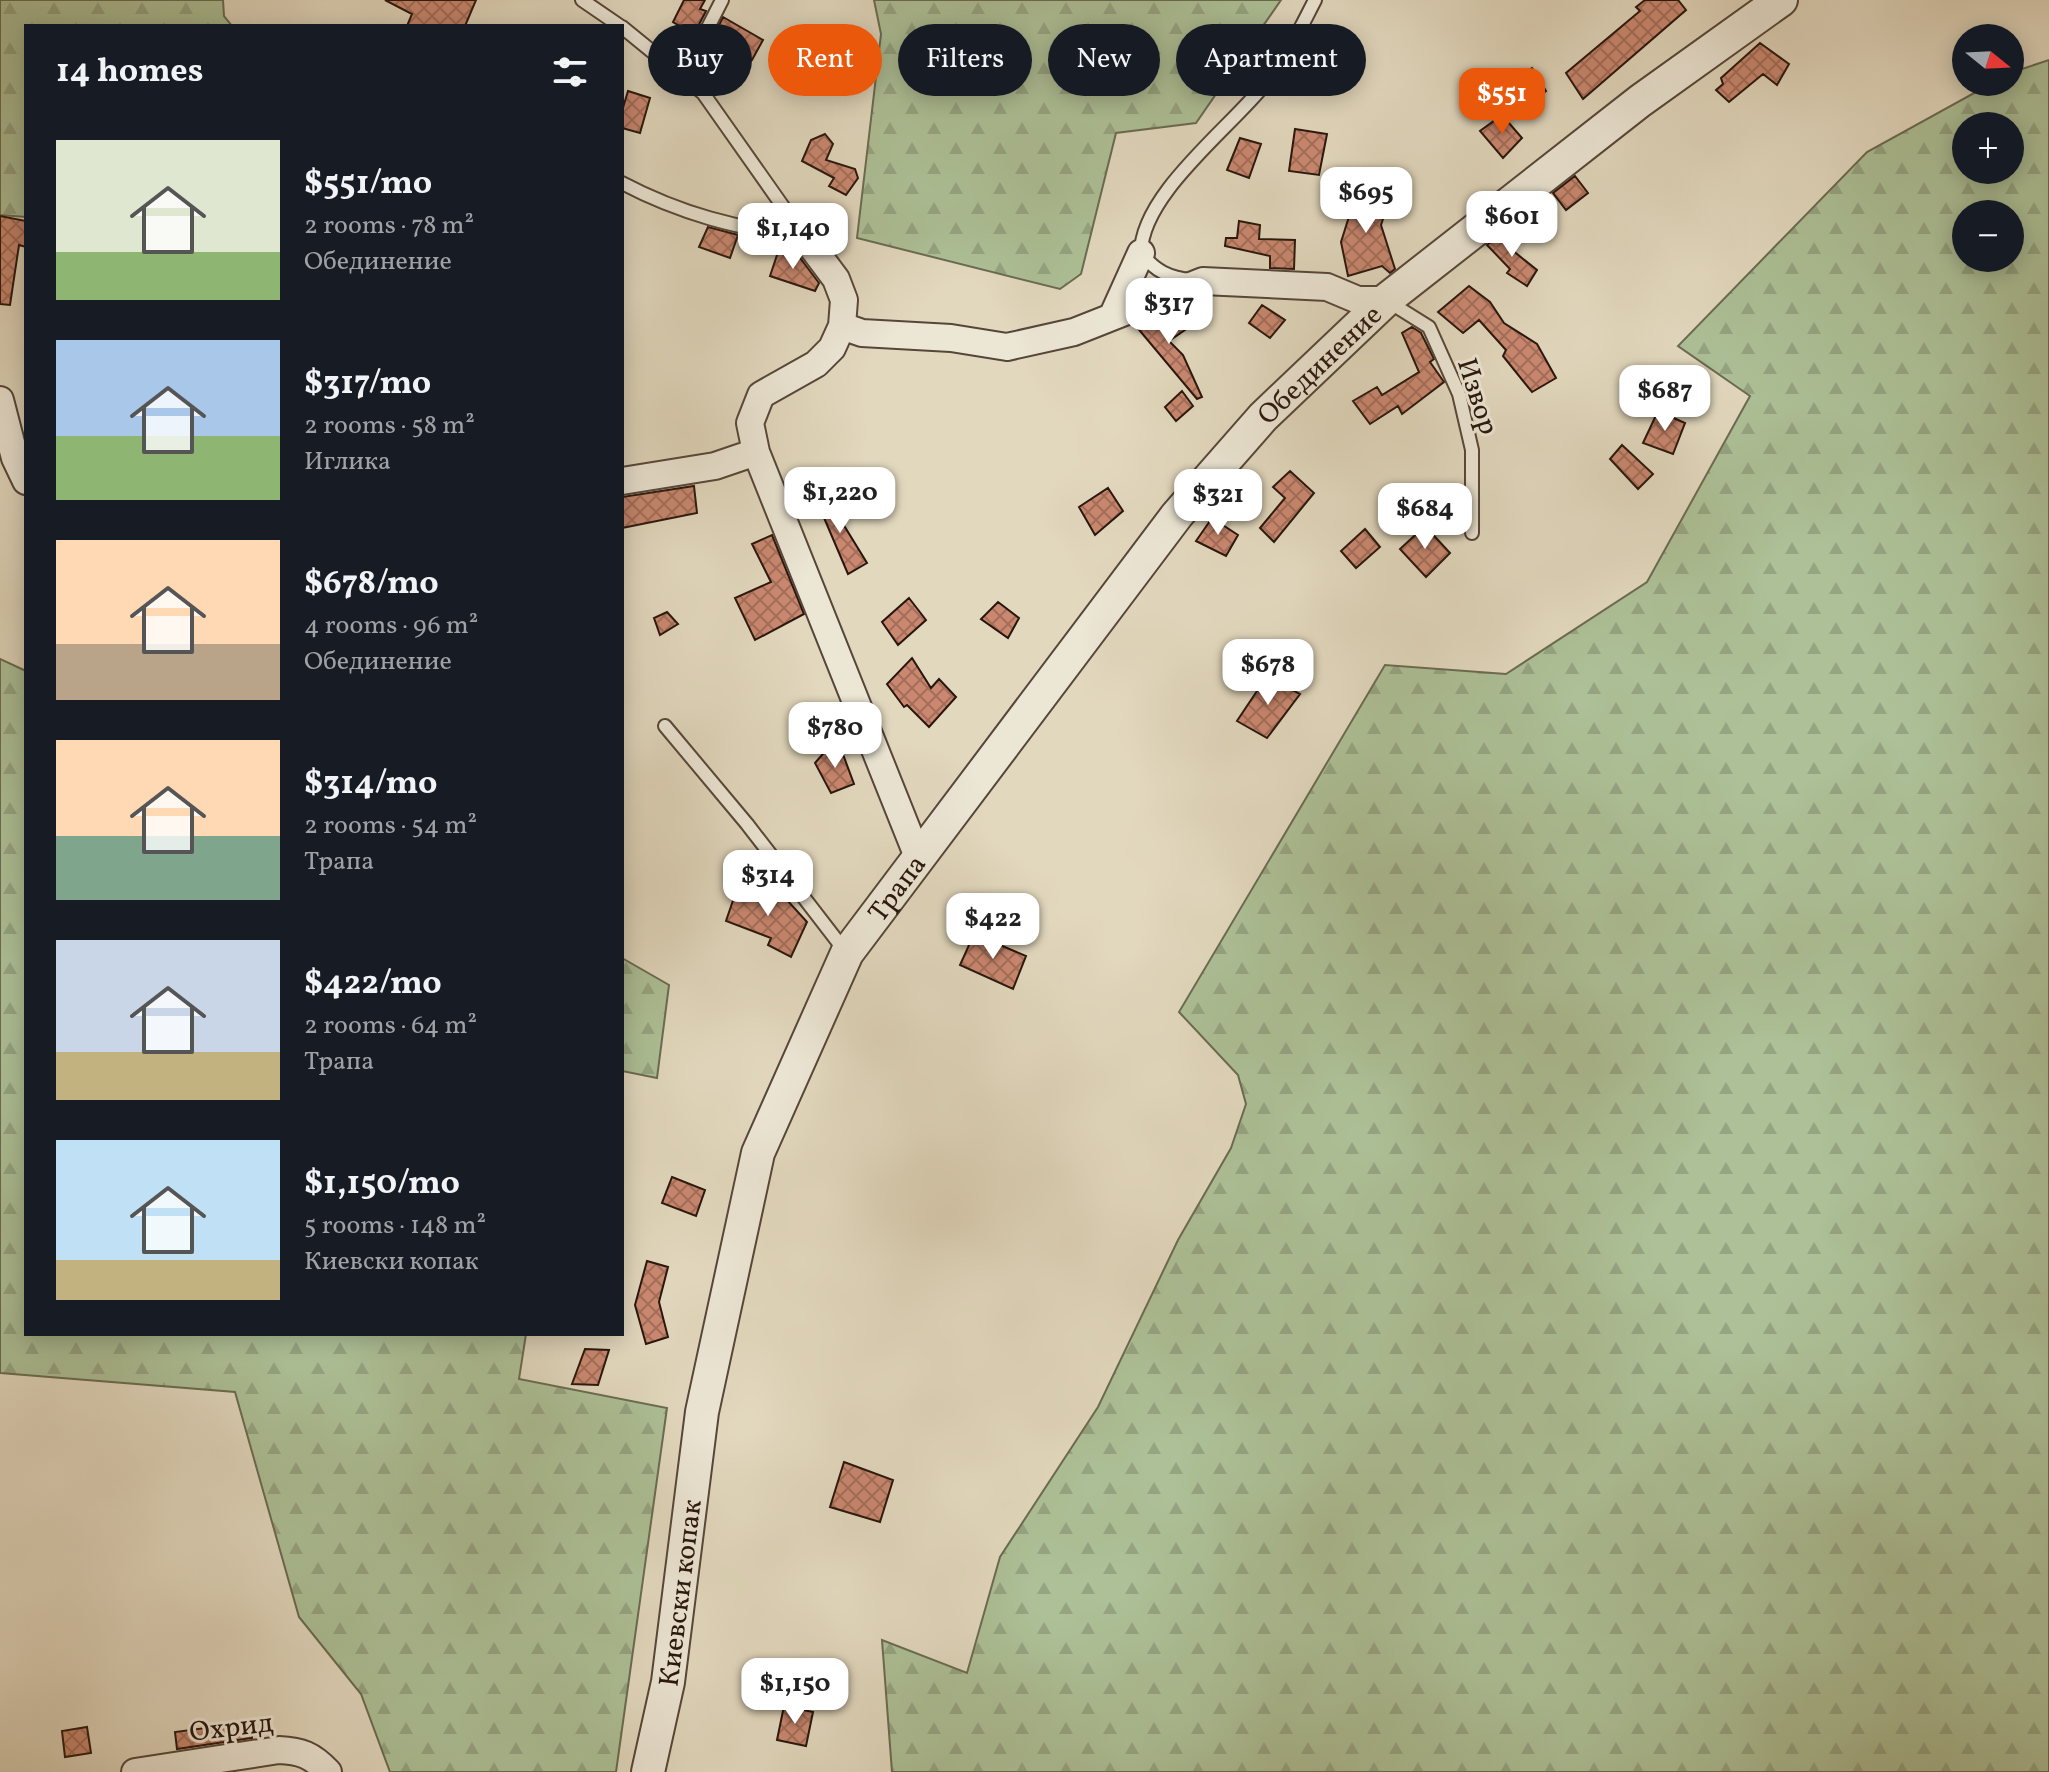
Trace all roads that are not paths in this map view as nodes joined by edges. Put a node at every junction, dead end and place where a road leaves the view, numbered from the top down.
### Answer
1 (582, 0) edge
2 (722, 0) edge
3 (1315, 0) edge
4 (1781, 0) edge
5 (617, 24) edge
6 (710, 24) edge
7 (624, 29) edge
8 (648, 47) edge
9 (702, 96) edge
10 (624, 184) edge
11 (803, 235) junction
12 (1141, 253) junction
13 (1203, 281) junction
14 (1386, 300) junction
15 (1113, 315) junction
16 (842, 326) junction
17 (0, 400) edge
18 (756, 452) junction
19 (24, 477) edge
20 (624, 481) edge
21 (1472, 533) dead end
22 (665, 726) dead end
23 (918, 857) junction
24 (847, 953) junction
25 (702, 1412) joint
26 (135, 1772) edge
27 (328, 1772) edge
28 (648, 1772) edge

1 - 5 lane
2 - 6 lane
3 - 12 lane
4 - 14 street, Обединение
7 - 8 lane
9 - 11 lane
10 - 11 lane
11 - 16 street
12 - 13 lane
12 - 15 street
13 - 14 street
13 - 15 street
14 - 21 lane, Извор
14 - 23 street, Обединение
15 - 16 street
16 - 18 street, Трапа
17 - 19 street
18 - 20 street
18 - 23 street, Трапа
22 - 24 lane
23 - 24 street, Трапа
24 - 25 street, Трапа
25 - 28 street, Киевски копак
26 - 27 street, Охрид

